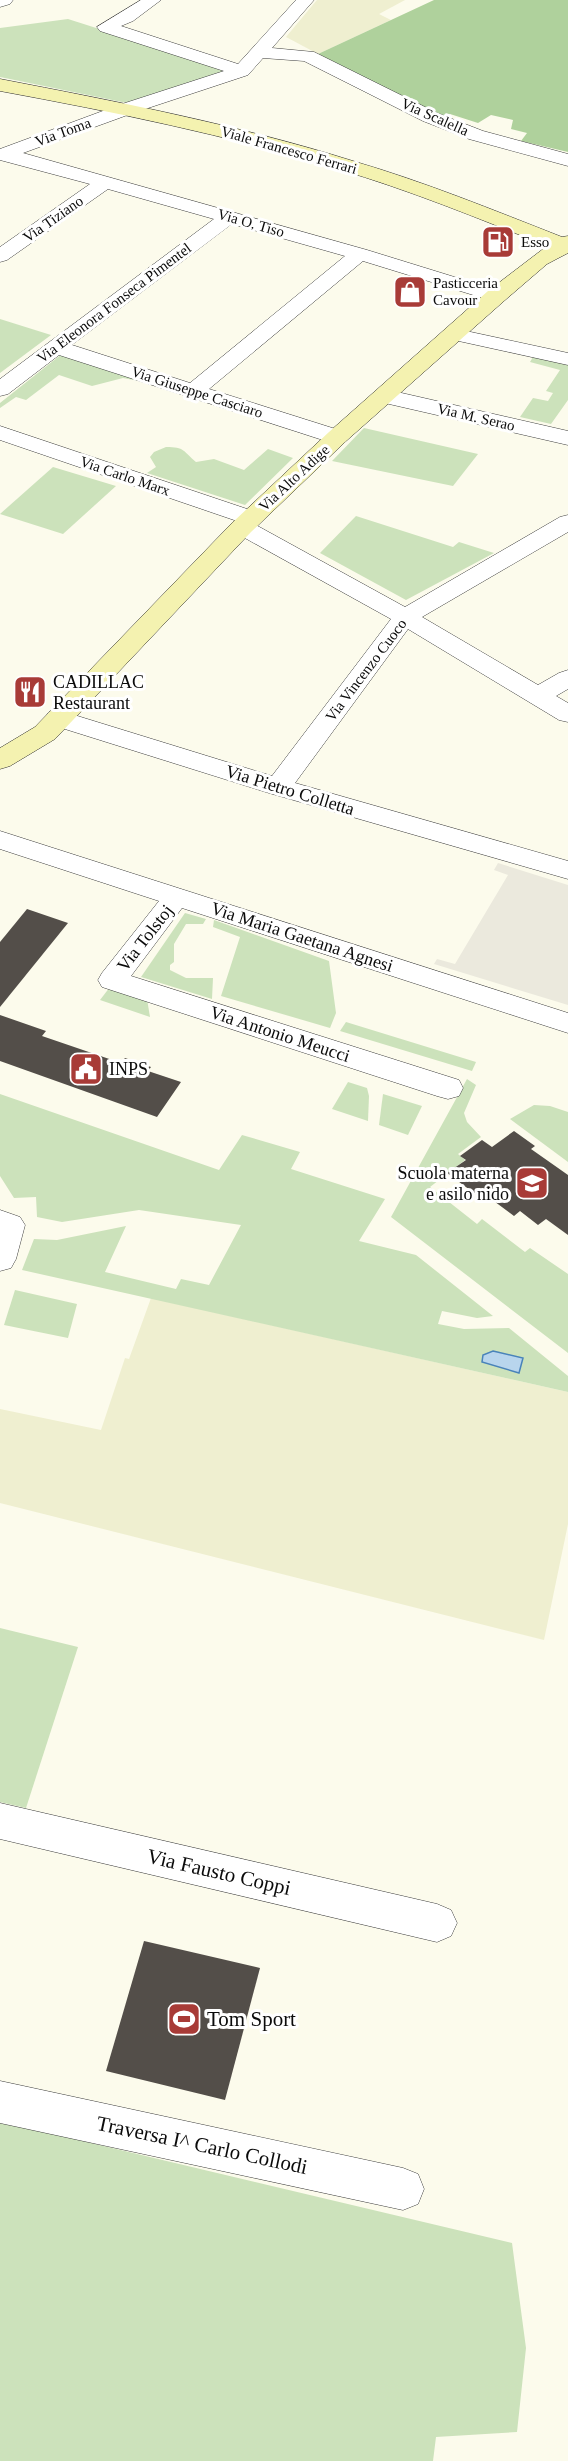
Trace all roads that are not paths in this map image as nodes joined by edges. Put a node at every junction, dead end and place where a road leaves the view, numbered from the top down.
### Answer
1 (4, 0) edge
2 (152, 0) edge
3 (305, 0) edge
4 (0, 2) edge
5 (272, 37) junction
6 (259, 52) junction
7 (308, 57) junction
8 (242, 71) junction
9 (0, 85) edge
10 (126, 109) junction
11 (2, 154) edge
12 (568, 160) edge
13 (105, 182) junction
14 (229, 217) junction
15 (566, 244) edge
16 (360, 254) junction
17 (0, 256) edge
18 (496, 296) junction
19 (452, 334) junction
20 (56, 347) junction
21 (568, 359) edge
22 (0, 389) edge
23 (193, 391) junction
24 (384, 396) junction
25 (0, 433) edge
26 (337, 437) junction
27 (568, 438) edge
28 (568, 522) edge
29 (246, 523) junction
30 (405, 617) junction
31 (568, 678) edge
32 (538, 696) junction
33 (568, 714) edge
34 (52, 726) junction
35 (0, 760) edge
36 (0, 780) edge
37 (278, 787) junction
38 (0, 828) edge
39 (0, 840) edge
40 (35, 852) junction
41 (0, 853) edge
42 (568, 870) edge
43 (177, 896) junction
44 (112, 980) joint
45 (568, 1023) edge
46 (448, 1088) dead end
47 (4, 1223) edge
48 (0, 1259) edge
49 (0, 1821) edge
50 (437, 1923) dead end
51 (0, 2102) edge
52 (403, 2189) dead end

1 - 4 street
2 - 8 street
3 - 5 street
5 - 6 street
5 - 7 street, Via Scalella
6 - 7 street, Via Scalella
6 - 8 street
7 - 12 street, Via Scalella
8 - 10 street, Via Toma
9 - 10 street, Viale Francesco Ferrari
10 - 11 street, Via Toma
10 - 15 street, Viale Francesco Ferrari
11 - 13 street, Via O. Tiso
13 - 14 street, Via O. Tiso
13 - 17 street, Via Tiziano
14 - 16 street, Via O. Tiso
14 - 20 street, Via Eleonora Fonseca Pimentel
15 - 18 street, Via Alto Adige
16 - 18 street, Via O. Tiso
16 - 23 street
18 - 19 street, Via Alto Adige
19 - 21 street
19 - 24 street, Via Alto Adige
20 - 22 street, Via Eleonora Fonseca Pimentel
20 - 23 street, Via Giuseppe Casciaro
23 - 26 street, Via Giuseppe Casciaro
24 - 26 street, Via Alto Adige
24 - 27 street, Via M. Serao
25 - 29 street, Via Carlo Marx
26 - 29 street, Via Alto Adige
28 - 30 street, Via Vincenzo Cuoco
29 - 30 street, Via Carlo Marx
29 - 34 street, Via Alto Adige
30 - 32 street, Via Carlo Marx
30 - 37 street, Via Vincenzo Cuoco
31 - 32 street
32 - 33 street, Via Carlo Marx
34 - 35 street, Via Alto Adige
34 - 36 street, Via Alto Adige
34 - 37 street, Via Pietro Colletta
37 - 42 street, Via Pietro Colletta
38 - 40 street, Via Maria Gaetana Agnesi
39 - 40 street, Via Maria Gaetana Agnesi
40 - 41 street
40 - 43 street, Via Maria Gaetana Agnesi
43 - 44 street, Via Tolstoj
43 - 45 street, Via Maria Gaetana Agnesi
44 - 46 street, Via Antonio Meucci
47 - 48 street
49 - 50 street, Via Fausto Coppi
51 - 52 street, Traversa I^ Carlo Collodi

